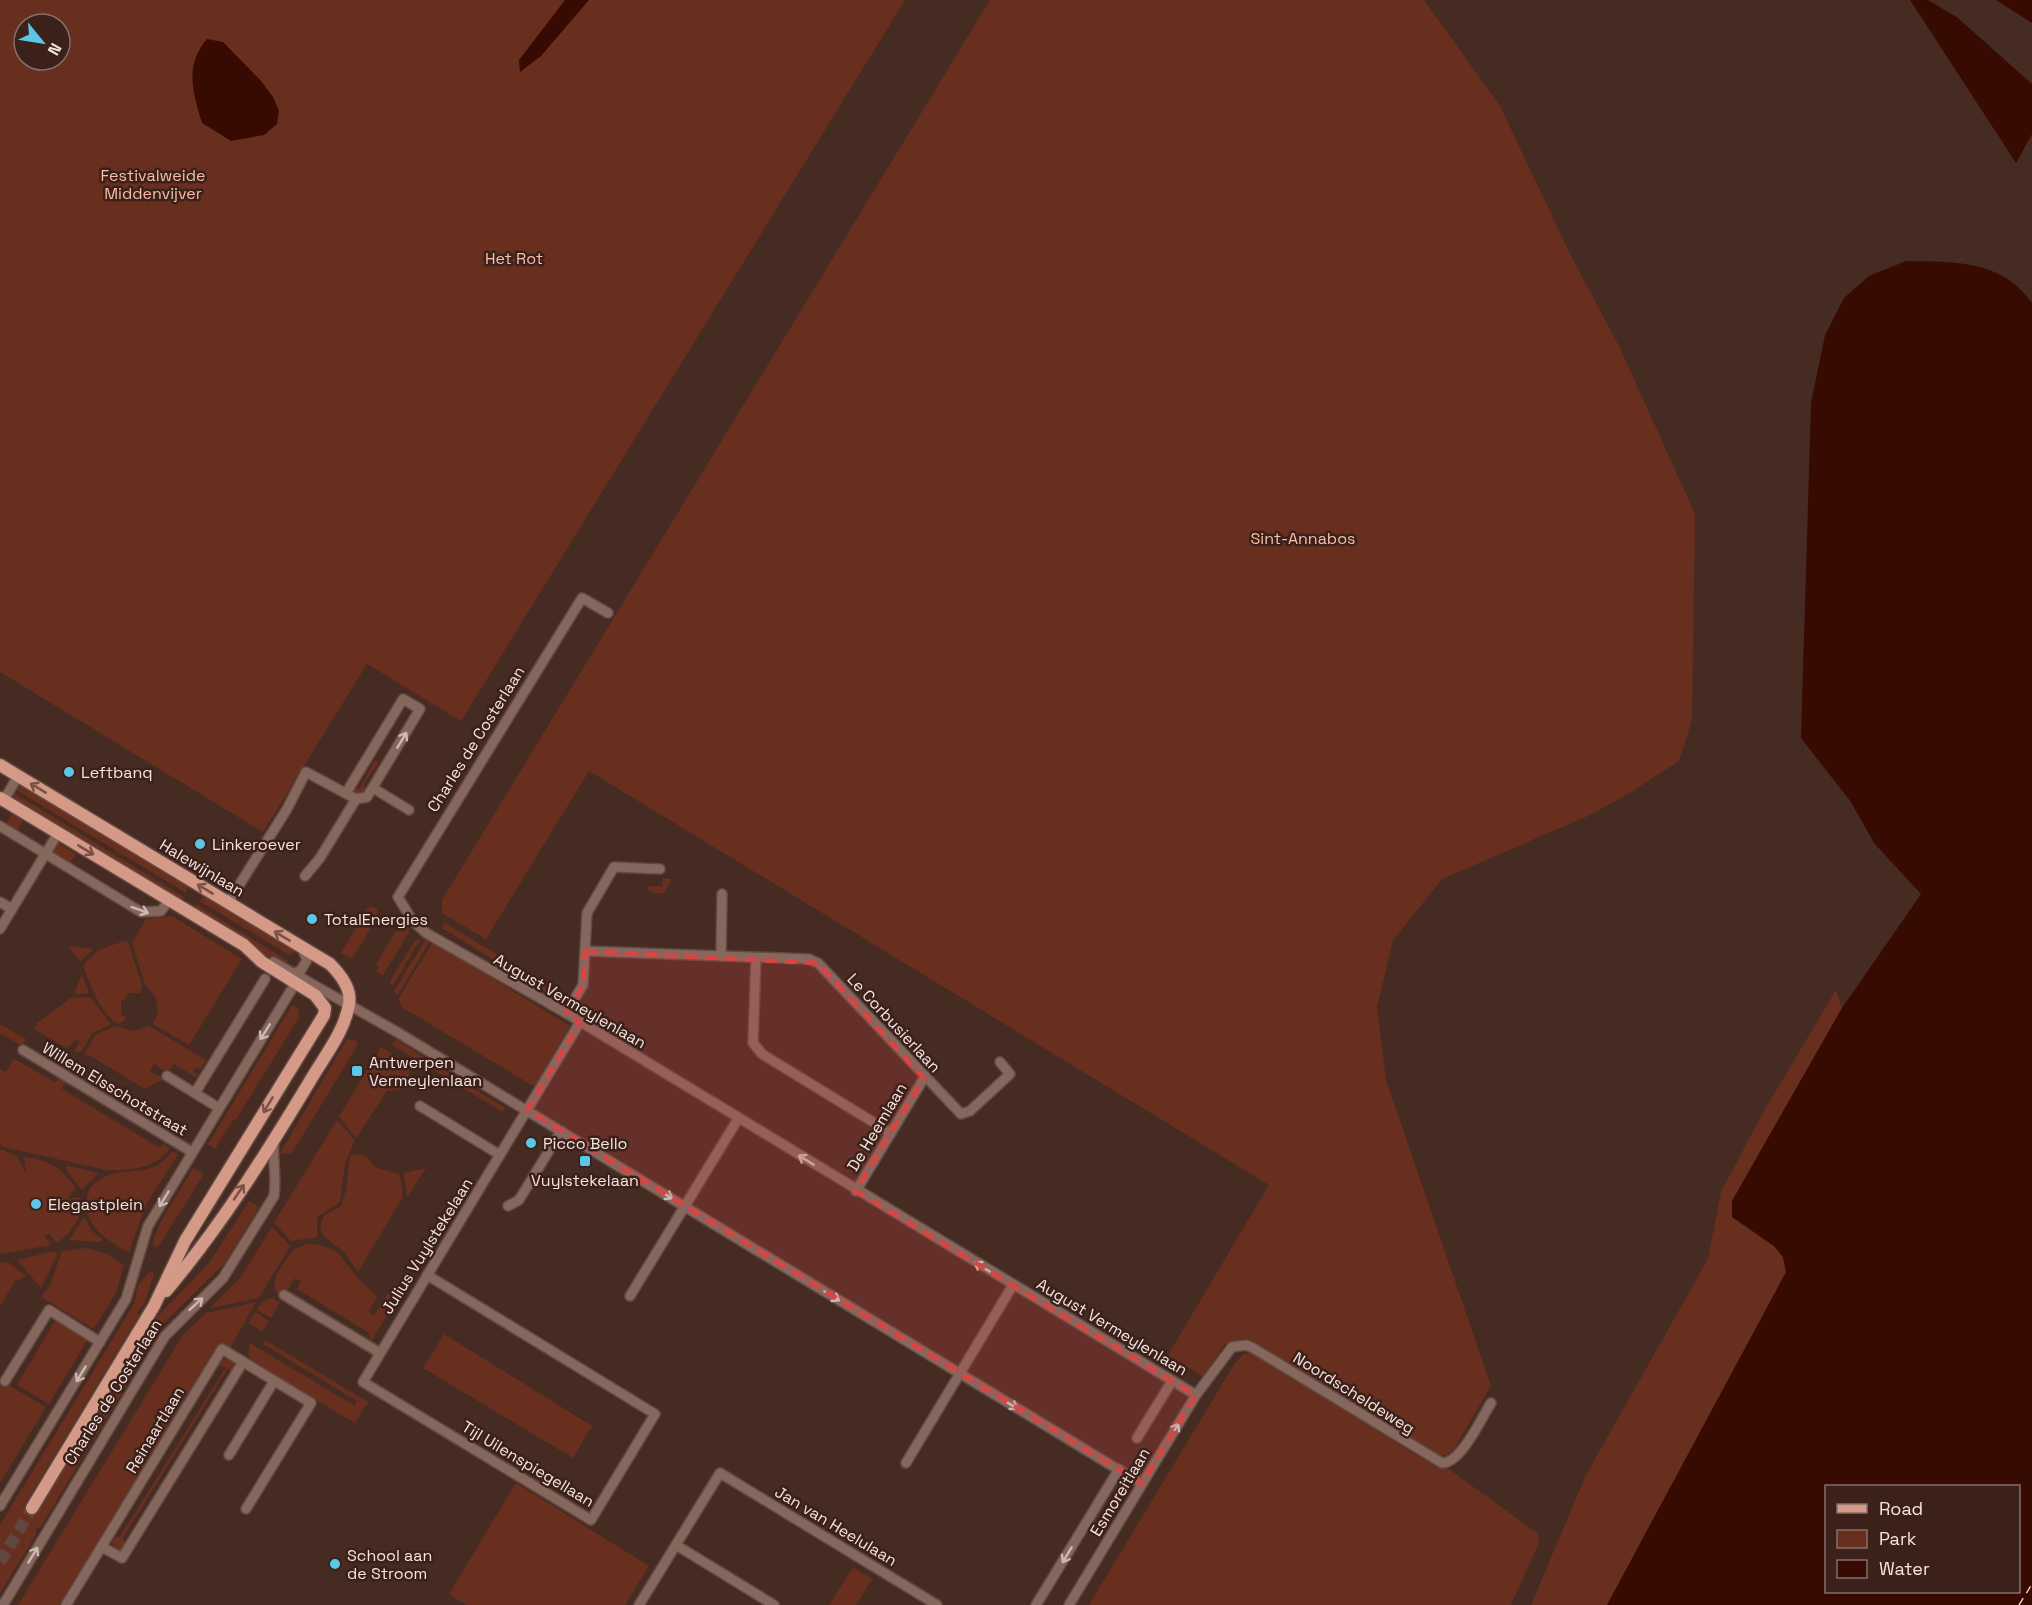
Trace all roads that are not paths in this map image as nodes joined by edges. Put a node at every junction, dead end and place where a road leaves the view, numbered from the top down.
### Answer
1 (608, 613) dead end
2 (0, 765) edge
3 (18, 776) junction
4 (373, 788) junction
5 (346, 793) junction
6 (2, 799) edge
7 (356, 799) junction
8 (409, 810) dead end
9 (0, 826) edge
10 (58, 832) junction
11 (45, 854) junction
12 (660, 869) dead end
13 (305, 876) dead end
14 (722, 894) dead end
15 (399, 897) joint
16 (169, 900) junction
17 (0, 902) edge
18 (228, 903) junction
19 (12, 909) junction
20 (0, 929) edge
21 (302, 948) junction
22 (585, 951) junction
23 (721, 956) junction
24 (756, 957) junction
25 (295, 978) junction
26 (265, 979) dead end
27 (346, 1001) junction
28 (566, 1013) junction
29 (324, 1015) junction
30 (580, 1022) junction
31 (23, 1050) dead end
32 (1000, 1062) dead end
33 (167, 1076) dead end
34 (924, 1078) junction
35 (195, 1093) junction
36 (420, 1106) dead end
37 (219, 1108) junction
38 (527, 1110) junction
39 (738, 1119) junction
40 (561, 1131) junction
41 (891, 1133) junction
42 (274, 1140) junction
43 (192, 1152) junction
44 (500, 1155) junction
45 (856, 1191) junction
46 (508, 1206) dead end
47 (685, 1206) junction
48 (427, 1275) junction
49 (1013, 1285) junction
50 (284, 1295) dead end
51 (630, 1296) dead end
52 (154, 1306) junction
53 (100, 1342) junction
54 (380, 1353) junction
55 (243, 1362) junction
56 (960, 1373) junction
57 (5, 1381) dead end
58 (274, 1381) junction
59 (1172, 1381) junction
60 (363, 1382) joint
61 (1196, 1395) junction
62 (1491, 1403) dead end
63 (1137, 1438) dead end
64 (229, 1455) dead end
65 (906, 1463) dead end
66 (1119, 1469) junction
67 (1142, 1484) junction
68 (0, 1506) edge
69 (32, 1508) tunnel mouth
70 (246, 1509) dead end
71 (675, 1545) junction
72 (102, 1546) junction
73 (3, 1605) edge
74 (66, 1605) edge
75 (639, 1605) edge
76 (774, 1605) edge
77 (937, 1605) edge
78 (1036, 1605) edge
79 (1069, 1605) edge

1 - 15 street, Charles de Costerlaan
2 - 3 main road, Halewijnlaan
3 - 6 street
18 -> 3 main road, Halewijnlaan
4 -> 5 street
4 - 7 street
4 - 8 street
5 - 7 street
5 - 18 street
6 - 10 main road
7 - 13 street
9 - 11 street
10 - 11 street
10 -> 16 main road
11 -> 16 street
11 - 19 street
12 - 22 street
14 - 23 street
15 - 28 street, August Vermeylenlaan
16 - 25 main road
17 - 19 street
21 -> 18 main road, Halewijnlaan
19 - 20 street
21 - 25 street
21 - 27 main road, Halewijnlaan
22 - 23 street, Le Corbusierlaan
22 - 28 street
23 - 24 street, Le Corbusierlaan
24 - 34 street, Le Corbusierlaan
24 - 41 street
25 - 27 street
25 - 29 main road
25 -> 37 street
26 - 35 street
27 - 29 street, Charles de Costerlaan
27 - 38 street
27 - 42 main road, Charles de Costerlaan
28 - 30 street, August Vermeylenlaan
29 -> 52 main road, Charles de Costerlaan
30 - 38 street, Julius Vuylstekelaan
30 - 39 street, August Vermeylenlaan
31 - 43 street, Willem Elsschotstraat
32 - 34 street, Le Corbusierlaan
33 - 35 street
34 - 41 street, De Heemlaan
35 - 37 street
36 - 44 street
37 - 43 street
38 - 40 street
38 - 44 street, Julius Vuylstekelaan
45 -> 39 street, August Vermeylenlaan
39 - 47 street
40 - 46 street
40 -> 47 street
41 - 45 street, De Heemlaan
52 -> 42 main road, Charles de Costerlaan
73 -> 42 street, Charles de Costerlaan
43 -> 53 street
44 - 48 street, Julius Vuylstekelaan
49 -> 45 street, August Vermeylenlaan
47 - 51 street
47 -> 56 street
48 - 54 street, Julius Vuylstekelaan
48 - 60 street, Tijl Uilenspiegellaan
49 - 56 street, August Vermeylenlaan
49 - 59 street, August Vermeylenlaan
50 - 54 street
52 - 69 main road, Charles de Costerlaan
53 - 57 street
53 -> 68 street
54 - 60 street, Julius Vuylstekelaan
55 - 58 street, Reinaartlaan
55 - 72 street
55 - 72 street, Reinaartlaan
56 - 65 street, August Vermeylenlaan
56 -> 66 street
58 - 64 street
58 - 70 street, Reinaartlaan
59 - 61 street, August Vermeylenlaan
59 - 63 street, Esmoreitlaan
61 - 62 street, Noordscheldeweg
67 -> 61 street, Esmoreitlaan
66 - 67 street
66 -> 78 street, Esmoreitlaan
67 - 79 street, Esmoreitlaan
71 - 75 street
71 - 76 street
71 - 77 street, Jan van Heelulaan
72 - 74 street, Reinaartlaan

